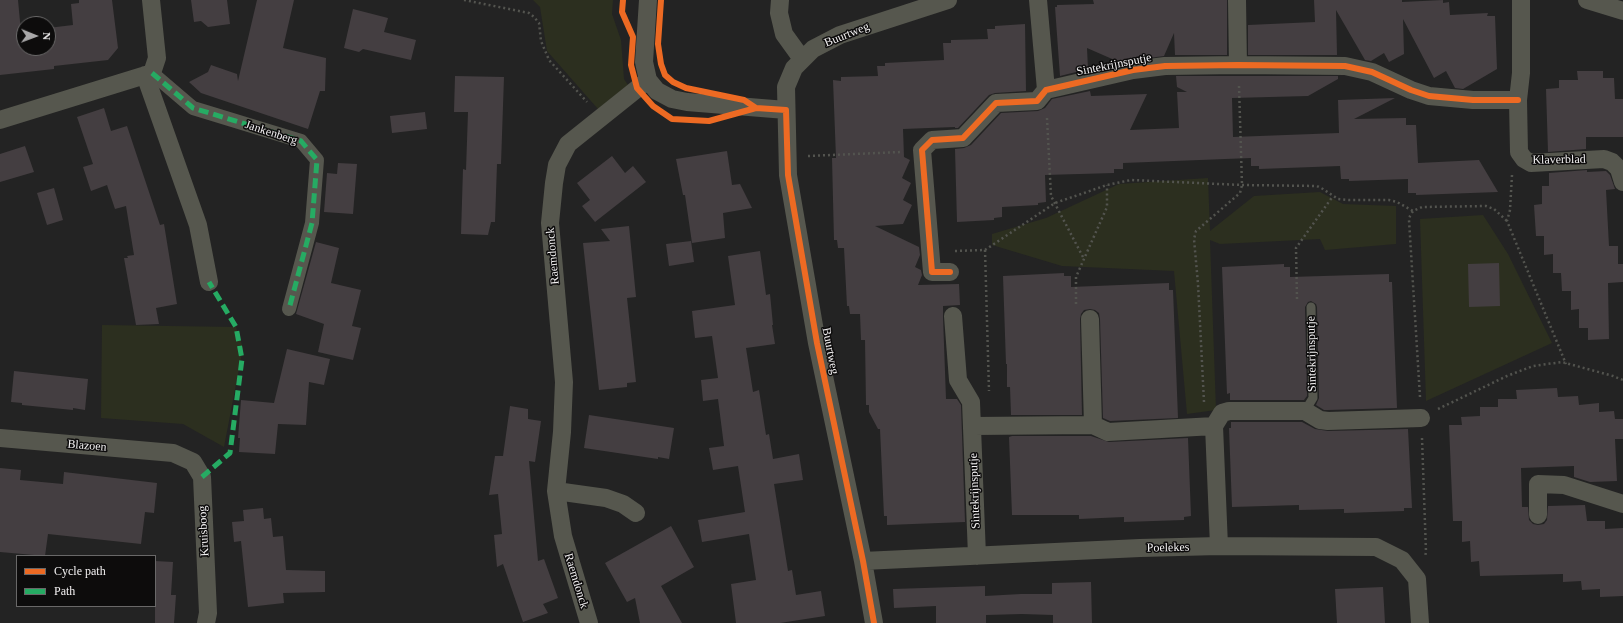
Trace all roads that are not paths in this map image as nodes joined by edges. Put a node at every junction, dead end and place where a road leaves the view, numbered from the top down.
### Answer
1 (151, 0) edge
2 (648, 0) edge
3 (780, 0) edge
4 (948, 0) edge
5 (1038, 0) edge
6 (1237, 0) edge
7 (1521, 0) edge
8 (1587, 0) edge
9 (1623, 11) edge
10 (802, 59) junction
11 (1238, 65) junction
12 (148, 74) junction
13 (648, 80) junction
14 (1046, 90) junction
15 (1518, 100) junction
16 (786, 110) junction
17 (0, 120) edge
18 (1623, 182) edge
19 (950, 272) dead end
20 (210, 282) dead end
21 (1311, 307) road end
22 (289, 309) dead end
23 (953, 316) dead end
24 (1090, 319) road end
25 (1305, 411) junction
26 (1421, 418) road end
27 (1093, 425) junction
28 (973, 426) junction
29 (1214, 426) junction
30 (0, 438) edge
31 (173, 454) joint
32 (556, 492) junction
33 (1623, 504) edge
34 (636, 513) dead end
35 (1538, 514) dead end
36 (1219, 546) junction
37 (977, 556) junction
38 (863, 561) junction
39 (206, 623) edge
40 (589, 623) edge
41 (874, 623) edge
42 (1420, 623) edge

1 - 12 street
2 - 13 street
3 - 10 street
4 - 10 street, Buurtweg
5 - 14 street
6 - 11 street
7 - 15 street, Klaverblad
8 - 9 street
10 - 16 street, Buurtweg
11 - 14 street, Sintekrijnsputje
11 - 15 street, Sintekrijnsputje
12 - 17 street
12 - 20 street
12 - 22 street, Jankenberg
13 - 16 street
13 - 32 street, Raemdonck
14 - 19 street, Sintekrijnsputje
15 - 18 street, Klaverblad
16 - 38 street, Buurtweg
21 - 25 lane, Sintekrijnsputje
23 - 28 street, Sintekrijnsputje
24 - 27 street
25 - 26 street
25 - 29 street
27 - 28 street
27 - 29 street
28 - 37 street, Sintekrijnsputje
29 - 36 street
30 - 31 street, Blazoen
31 - 39 street, Kruisboog
32 - 34 street
32 - 40 street, Raemdonck
33 - 35 street
36 - 37 street, Poelekes
36 - 42 street, Poelekes
37 - 38 street, Poelekes
38 - 41 street, Buurtweg

